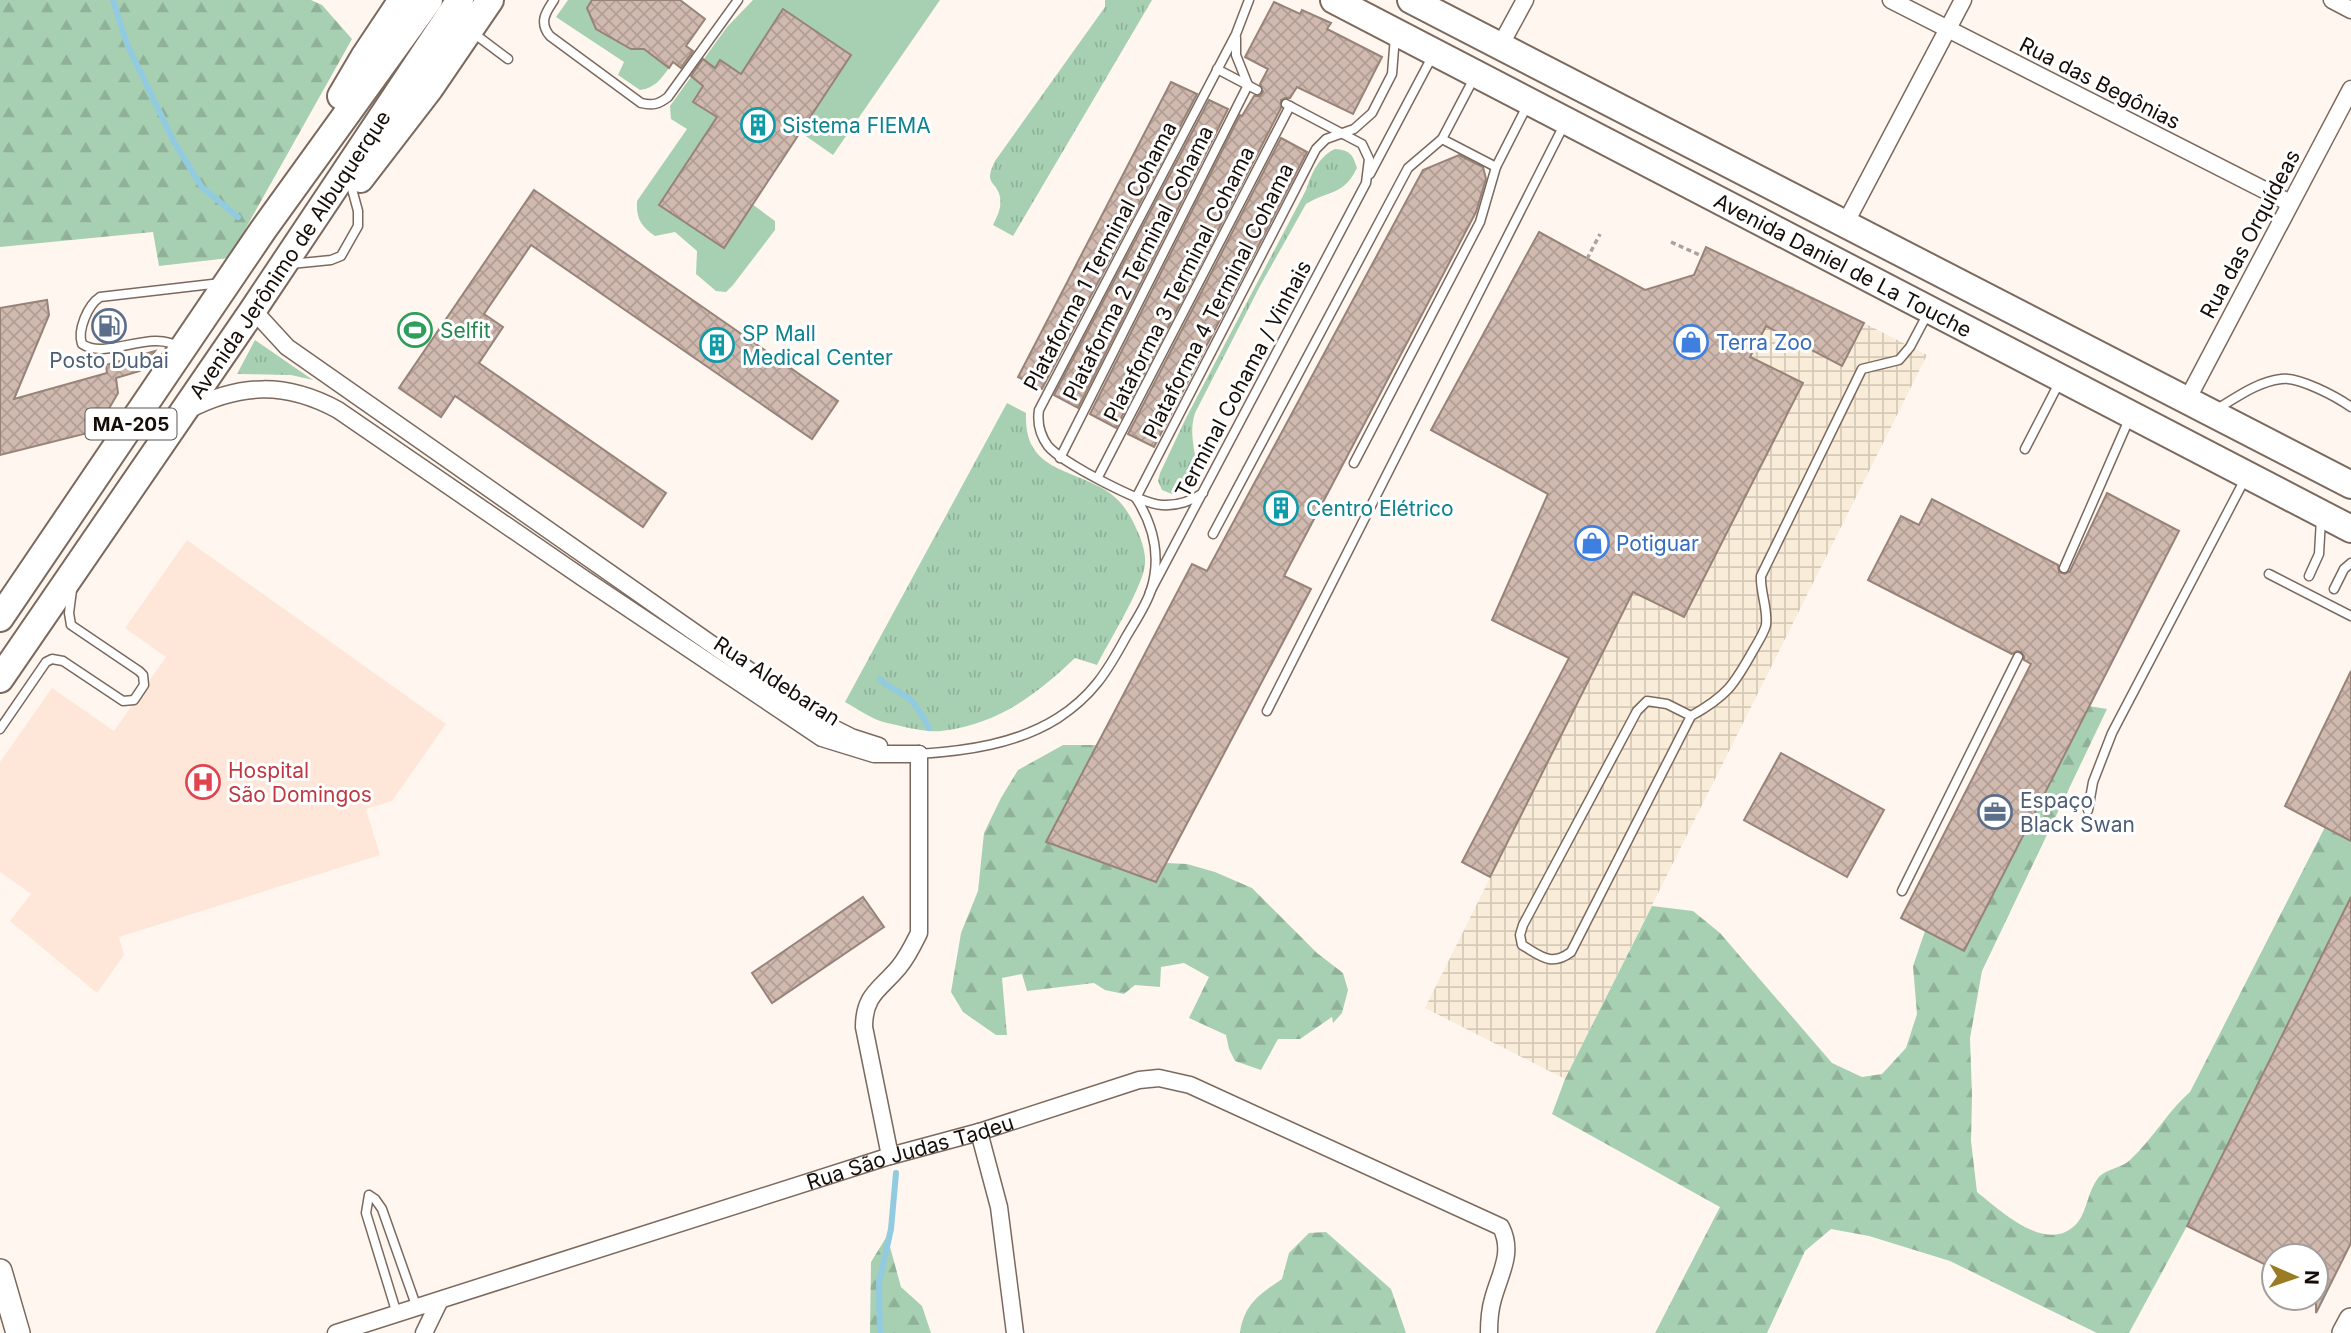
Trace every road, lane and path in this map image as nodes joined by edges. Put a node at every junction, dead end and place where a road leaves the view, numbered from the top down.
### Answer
1 (402, 0) edge
2 (429, 0) edge
3 (460, 0) edge
4 (490, 0) edge
5 (554, 0) edge
6 (738, 0) edge
7 (1249, 0) edge
8 (1334, 0) edge
9 (1411, 0) edge
10 (1525, 0) edge
11 (1891, 0) edge
12 (1963, 0) edge
13 (2332, 0) edge
14 (2351, 10) edge
15 (469, 30) junction
16 (1948, 30) junction
17 (1395, 33) junction
18 (1236, 34) junction
19 (1500, 46) junction
20 (1434, 54) junction
21 (508, 60) dead end
22 (1217, 69) junction
23 (1475, 75) junction
24 (1248, 85) junction
25 (1257, 89) dead end
26 (2351, 89) edge
27 (1529, 103) junction
28 (1288, 105) joint
29 (1566, 122) junction
30 (1344, 133) junction
31 (1442, 139) junction
32 (1496, 167) junction
33 (1366, 183) junction
34 (2290, 203) junction
35 (1845, 224) junction
36 (263, 230) junction
37 (1600, 234) dead end
38 (1671, 242) dead end
39 (1702, 256) dead end
40 (1587, 259) dead end
41 (228, 282) junction
42 (253, 310) junction
43 (1930, 310) junction
44 (182, 349) junction
45 (2062, 379) junction
46 (2188, 400) junction
47 (2351, 407) edge
48 (2211, 412) junction
49 (183, 413) junction
50 (2131, 415) junction
51 (2025, 449) dead end
52 (1060, 458) junction
53 (1353, 463) dead end
54 (2247, 475) junction
55 (1098, 477) junction
56 (2351, 485) edge
57 (1203, 493) junction
58 (1136, 498) junction
59 (2320, 513) junction
60 (2351, 529) edge
61 (1213, 534) dead end
62 (2351, 563) edge
63 (76, 566) junction
64 (2064, 568) dead end
65 (2269, 574) dead end
66 (2309, 576) dead end
67 (2334, 589) dead end
68 (1150, 592) junction
69 (2351, 616) edge
70 (0, 618) edge
71 (2018, 657) dead end
72 (0, 678) edge
73 (1267, 711) dead end
74 (1691, 716) junction
75 (0, 729) edge
76 (919, 754) junction
77 (2088, 810) dead end
78 (1902, 891) dead end
79 (979, 1132) junction
80 (890, 1156) junction
81 (0, 1271) edge
82 (439, 1301) junction
83 (416, 1308) junction
84 (397, 1314) junction
85 (18, 1333) edge
86 (336, 1333) edge
87 (424, 1333) edge
88 (1015, 1333) edge
89 (1489, 1333) edge

1 - 36 main road
2 - 36 main road, Avenida Jerônimo de Albuquerque / MA-205
3 - 42 main road, Avenida Jerônimo de Albuquerque / MA-205
4 - 15 main road
5 - 6 lane
7 - 18 lane
8 - 17 main road, Avenida Daniel de La Touche
9 - 19 main road, Avenida Daniel de La Touche
10 - 19 street
11 - 16 street, Rua das Begônias
12 - 16 street
13 - 14 street
15 - 21 lane
15 - 42 main road
16 - 34 street, Rua das Begônias
16 - 35 street
17 - 20 main road, Avenida Daniel de La Touche
17 - 30 lane
18 - 22 lane, Plataforma 1 Terminal Cohama
18 - 24 lane
19 - 35 main road, Avenida Daniel de La Touche
20 - 23 main road, Avenida Daniel de La Touche
20 - 33 lane, Terminal Cohama / Vinhais
22 - 24 lane
22 - 52 lane, Plataforma 1 Terminal Cohama
23 - 27 main road, Avenida Daniel de La Touche
23 - 31 lane
24 - 25 lane
24 - 52 lane, Plataforma 2 Terminal Cohama
26 - 34 street, Rua das Orquídeas
27 - 29 main road, Avenida Daniel de La Touche
27 - 32 lane
28 - 30 lane, Terminal Cohama / Vinhais
28 - 55 lane, Plataforma 3 Terminal Cohama
29 - 43 main road, Avenida Daniel de La Touche
29 - 73 lane
30 - 33 lane, Terminal Cohama / Vinhais
30 - 58 lane, Plataforma 4 Terminal Cohama
31 - 32 lane
31 - 61 lane
32 - 53 lane
33 - 57 lane, Terminal Cohama / Vinhais
34 - 46 street, Rua das Orquídeas
35 - 46 main road, Avenida Daniel de La Touche
36 - 41 main road, Avenida Jerônimo de Albuquerque / MA-205
37 - 40 path
38 - 39 path
41 - 44 main road, Avenida Jerônimo de Albuquerque / MA-205
41 - 44 lane
42 - 49 main road, Avenida Jerônimo de Albuquerque / MA-205
42 - 76 street, Rua Aldebaran
43 - 45 main road, Avenida Daniel de La Touche
43 - 74 lane
44 - 70 main road, Avenida Jerônimo de Albuquerque / MA-205
45 - 50 main road, Avenida Daniel de La Touche
45 - 51 lane
46 - 48 main road, Avenida Daniel de La Touche
47 - 48 lane
48 - 56 main road, Avenida Daniel de La Touche
49 - 63 main road, Avenida Jerônimo de Albuquerque / MA-205
49 - 76 street, Rua Aldebaran
50 - 54 main road, Avenida Daniel de La Touche
50 - 64 lane
52 - 55 lane
54 - 59 main road, Avenida Daniel de La Touche
54 - 77 lane
55 - 58 lane
57 - 58 lane
57 - 68 lane, Terminal Cohama / Vinhais
58 - 68 lane
59 - 60 main road, Avenida Daniel de La Touche
59 - 66 lane
62 - 67 lane
63 - 72 main road, Avenida Jerônimo de Albuquerque / MA-205
63 - 75 lane
65 - 69 lane
68 - 76 lane, Terminal Cohama / Vinhais
71 - 78 lane
74 - 74 lane
76 - 80 street
79 - 80 street, Rua São Judas Tadeu
79 - 88 street
79 - 89 street, Rua São Judas Tadeu
80 - 82 street, Rua São Judas Tadeu
81 - 85 street
82 - 83 street, Rua São Judas Tadeu
82 - 87 street
83 - 84 street, Rua São Judas Tadeu
83 - 84 lane
84 - 86 street, Rua São Judas Tadeu

